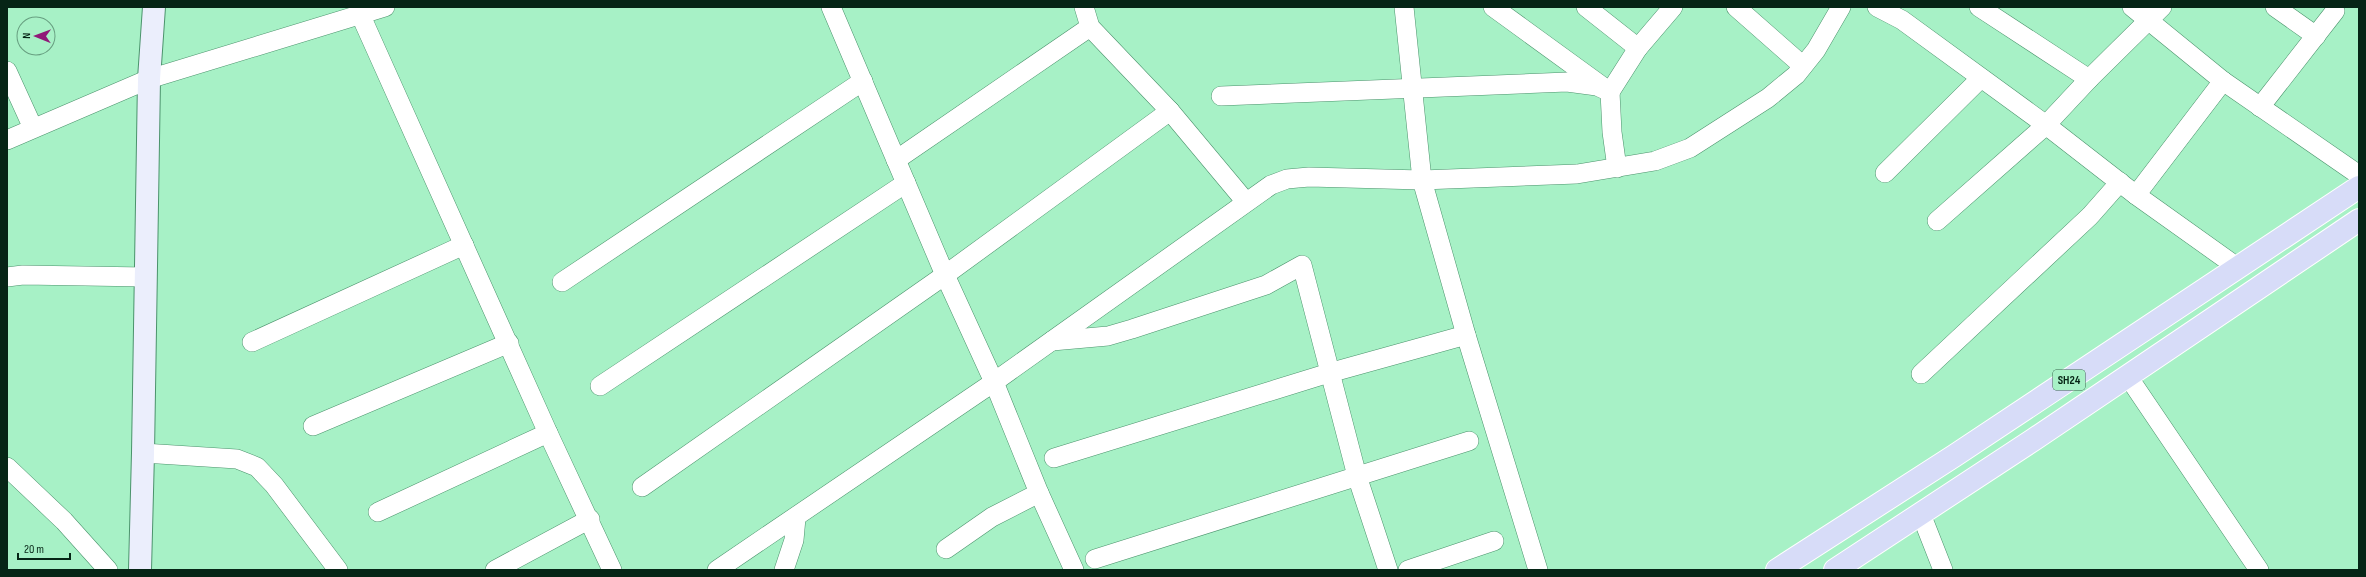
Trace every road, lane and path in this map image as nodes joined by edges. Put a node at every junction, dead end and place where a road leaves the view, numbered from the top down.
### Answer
1 (154, 7) edge
2 (385, 7) edge
3 (831, 7) edge
4 (1084, 7) edge
5 (1404, 7) edge
6 (1494, 7) edge
7 (1586, 7) edge
8 (1673, 7) edge
9 (1736, 7) edge
10 (1841, 7) edge
11 (1877, 7) edge
12 (1979, 7) edge
13 (2132, 7) edge
14 (2275, 7) edge
15 (2335, 11) dead end
16 (1908, 13) edge
17 (2155, 13) edge
18 (362, 16) junction
19 (1090, 27) junction
20 (2316, 36) junction
21 (1638, 48) junction
22 (1804, 66) junction
23 (7, 71) edge
24 (1981, 78) junction
25 (149, 79) junction
26 (2089, 79) junction
27 (863, 81) junction
28 (2223, 81) junction
29 (1411, 89) junction
30 (1610, 92) junction
31 (1221, 96) dead end
32 (2260, 107) junction
33 (1170, 111) junction
34 (2046, 125) junction
35 (33, 128) junction
36 (7, 140) edge
37 (896, 160) junction
38 (1617, 168) junction
39 (1885, 173) dead end
40 (2359, 175) edge
41 (1422, 180) junction
42 (2120, 182) junction
43 (906, 183) junction
44 (2359, 187) edge
45 (2136, 195) junction
46 (1246, 202) junction
47 (2359, 220) edge
48 (1937, 222) dead end
49 (464, 245) junction
50 (2237, 267) junction
51 (945, 275) junction
52 (7, 277) edge
53 (146, 277) junction
54 (562, 282) dead end
55 (1466, 335) junction
56 (1052, 341) junction
57 (252, 342) dead end
58 (509, 343) junction
59 (1329, 373) junction
60 (1921, 374) dead end
61 (2127, 376) junction
62 (994, 382) junction
63 (600, 386) dead end
64 (314, 426) dead end
65 (548, 433) junction
66 (1469, 441) dead end
67 (144, 453) junction
68 (1054, 458) dead end
69 (7, 467) edge
70 (1357, 476) junction
71 (642, 487) dead end
72 (1039, 493) junction
73 (378, 512) dead end
74 (1920, 514) junction
75 (796, 518) junction
76 (590, 519) junction
77 (1494, 541) dead end
78 (946, 549) dead end
79 (1095, 559) dead end
80 (108, 570) edge
81 (140, 570) edge
82 (338, 570) edge
83 (494, 570) edge
84 (612, 570) edge
85 (717, 570) edge
86 (784, 570) edge
87 (1074, 570) edge
88 (1388, 570) edge
89 (1408, 570) edge
90 (1538, 570) edge
91 (1777, 570) edge
92 (1834, 570) edge
93 (1944, 570) edge
94 (2259, 570) edge

1 - 25 street
2 - 18 street
3 - 27 street
4 - 19 street
5 - 29 street
6 - 30 street
7 - 21 street
8 - 21 street
9 - 22 street
10 - 22 street
11 - 16 street
12 - 26 street
13 - 17 street
14 - 20 street
15 - 20 street
16 - 24 street
17 - 26 street
17 - 28 street
18 - 25 street
18 - 49 street
19 - 33 street
19 - 37 street
20 - 32 street
21 - 30 street
22 - 38 street
23 - 35 street
24 - 34 street
24 - 39 street
25 - 35 street
25 - 53 street
26 - 34 street
27 - 37 street
27 - 54 street
28 - 32 street
28 - 45 street
29 - 30 street
29 - 31 street
29 - 41 street
30 - 38 street
32 - 40 street
33 - 46 street
33 - 51 street
34 - 42 street
34 - 48 street
35 - 36 street
37 - 43 street
38 - 41 street
41 - 46 street
41 - 55 street
42 - 45 street
42 - 60 street
43 - 51 street
43 - 63 street
44 - 50 main road, SH24
45 - 50 street
46 - 56 street
47 - 61 main road, SH24
49 - 57 street
49 - 58 street
50 - 91 main road, SH24
51 - 62 street
51 - 71 street
52 - 53 street
53 - 67 street
55 - 59 street
55 - 90 street
56 - 59 street
56 - 62 street
58 - 64 street
58 - 65 street
59 - 68 street
59 - 70 street
61 - 74 main road, SH24
61 - 94 street
62 - 72 street
62 - 75 street
65 - 73 street
65 - 76 street
66 - 70 street
67 - 81 street
67 - 82 street
69 - 80 street
70 - 79 street
70 - 88 street
72 - 78 street
72 - 87 street
74 - 92 main road, SH24
74 - 93 street
75 - 85 street
75 - 86 street
76 - 83 street
76 - 84 street
77 - 89 street

